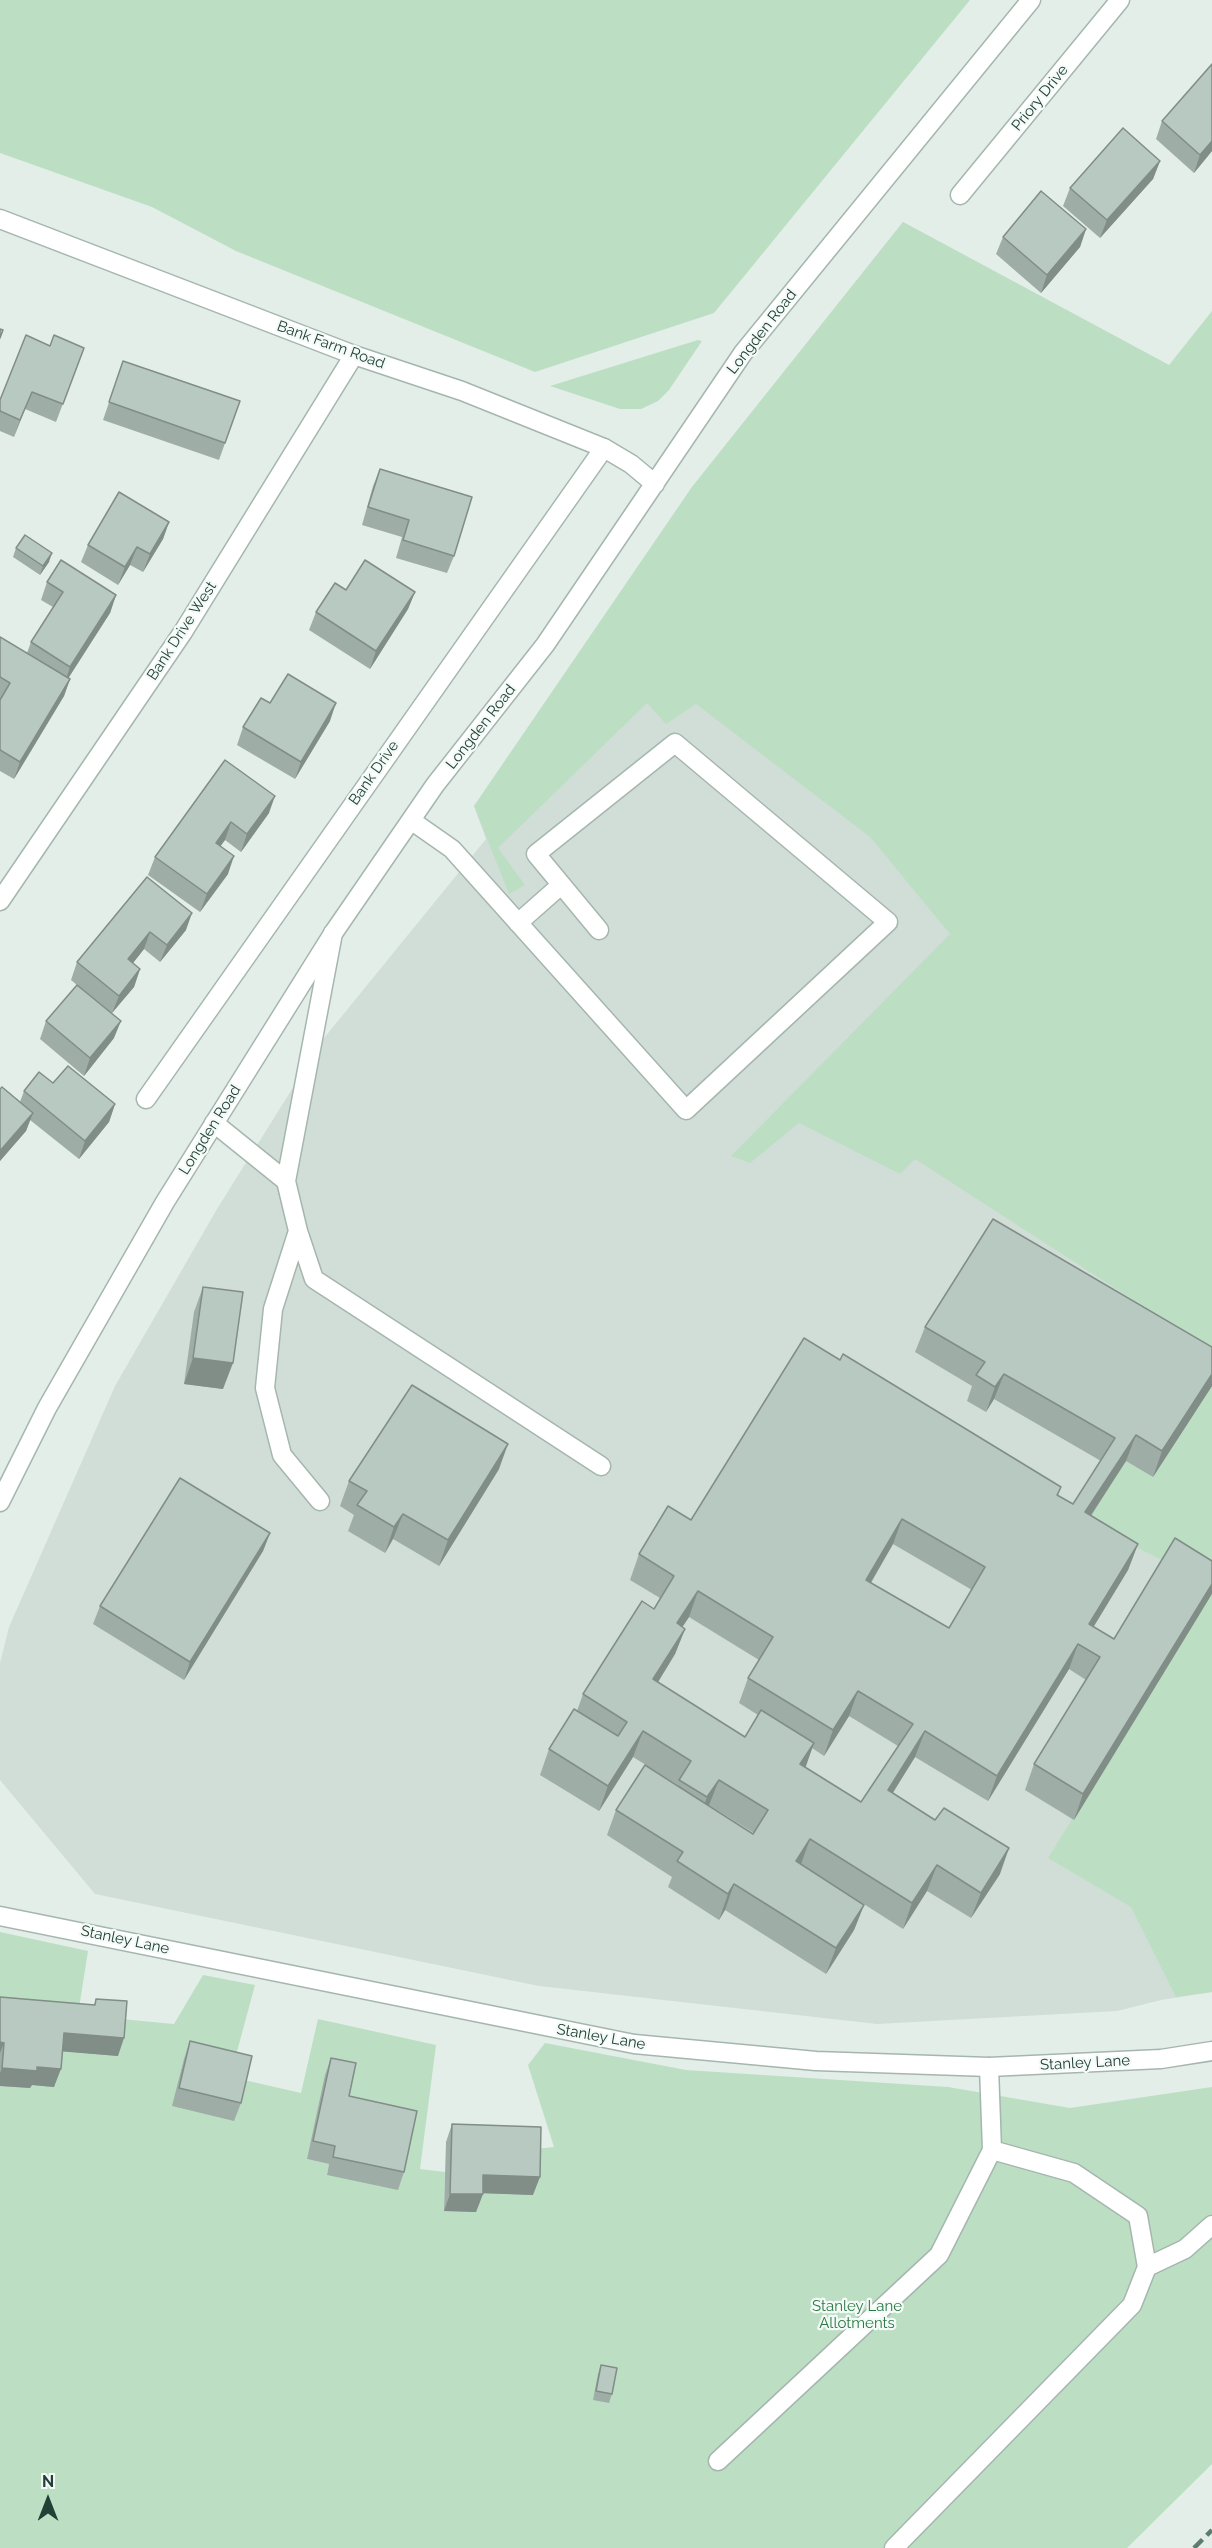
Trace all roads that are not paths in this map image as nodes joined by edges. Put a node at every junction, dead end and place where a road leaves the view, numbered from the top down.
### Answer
1 (1031, 0) edge
2 (1120, 0) edge
3 (960, 195) dead end
4 (0, 219) edge
5 (354, 355) junction
6 (604, 448) junction
7 (655, 484) junction
8 (412, 820) junction
9 (561, 885) junction
10 (0, 901) edge
11 (518, 922) junction
12 (599, 930) dead end
13 (334, 932) junction
14 (146, 1099) dead end
15 (214, 1123) junction
16 (286, 1181) junction
17 (298, 1231) junction
18 (601, 1466) dead end
19 (320, 1501) dead end
20 (0, 1502) edge
21 (0, 1916) edge
22 (1212, 2051) edge
23 (989, 2067) junction
24 (992, 2150) junction
25 (1212, 2225) edge
26 (1147, 2267) junction
27 (718, 2461) dead end
28 (894, 2548) edge

1 - 7 street, Longden Road
2 - 3 street, Priory Drive
4 - 5 street, Bank Farm Road
5 - 6 street, Bank Farm Road
5 - 10 street, Bank Drive West
6 - 7 street, Bank Farm Road
6 - 14 street, Bank Drive
7 - 8 street, Longden Road
8 - 11 street
8 - 13 street, Longden Road
9 - 11 street
9 - 11 street
9 - 12 street
13 - 15 street, Longden Road
13 - 16 street
15 - 16 street
15 - 20 street, Longden Road
16 - 17 street
17 - 18 street
17 - 19 street
21 - 23 street, Stanley Lane
22 - 23 street, Stanley Lane
23 - 24 street
24 - 26 street
24 - 27 street
25 - 26 street
26 - 28 street

